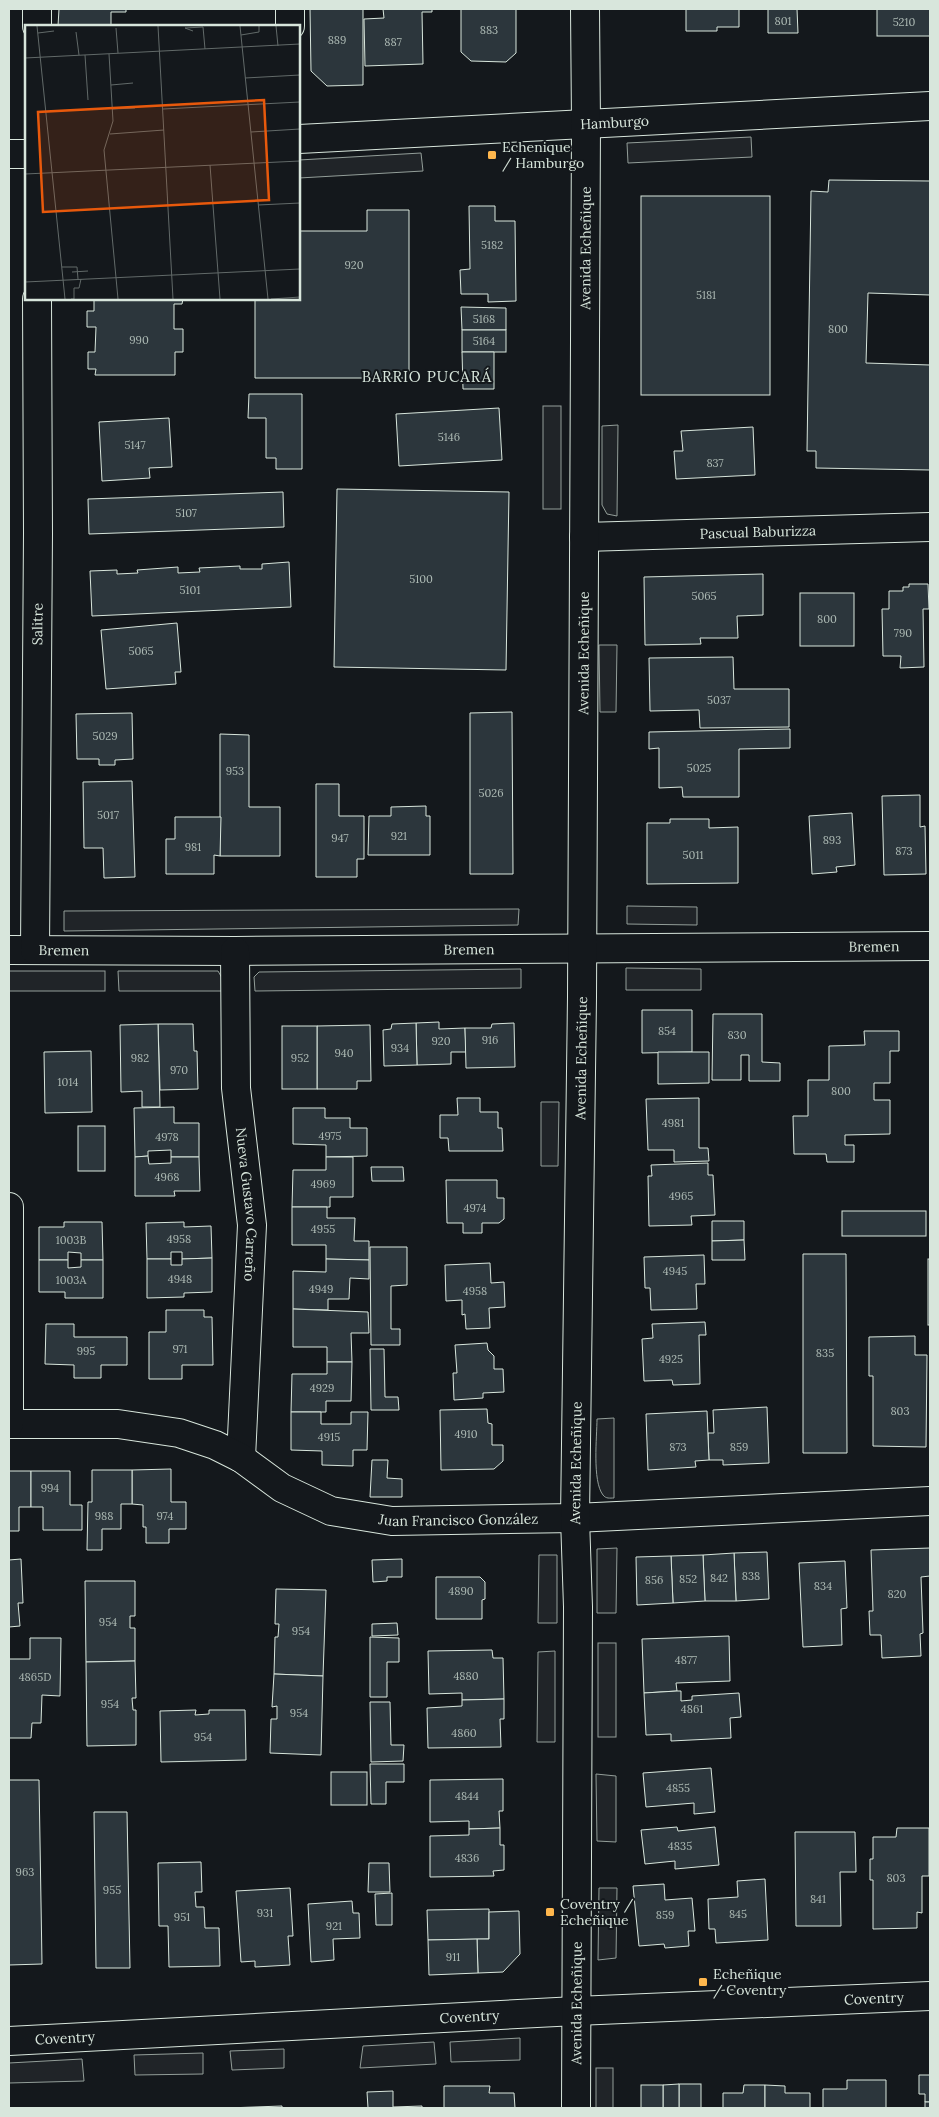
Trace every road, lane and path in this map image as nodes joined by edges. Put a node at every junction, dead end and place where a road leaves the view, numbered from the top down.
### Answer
1 (37, 9) edge
2 (290, 9) edge
3 (585, 9) edge
4 (36, 25) edge
5 (290, 25) edge
6 (930, 106) edge
7 (586, 123) junction
8 (300, 139) edge
9 (9, 154) edge
10 (25, 154) edge
11 (37, 300) edge
12 (930, 527) edge
13 (584, 536) junction
14 (930, 946) edge
15 (582, 948) junction
16 (9, 950) edge
17 (36, 950) junction
18 (235, 951) junction
19 (10, 1207) edge
20 (9, 1424) edge
21 (241, 1458) junction
22 (930, 1501) edge
23 (575, 1518) junction
24 (930, 1996) edge
25 (576, 2011) junction
26 (9, 2041) edge
27 (576, 2108) edge

1 - 4 street
2 - 5 street
3 - 7 street, Avenida Echeñique
6 - 7 street, Hamburgo
7 - 8 street, Hamburgo
7 - 13 street, Avenida Echeñique
9 - 10 street
11 - 17 street, Salitre
12 - 13 street, Pascual Baburizza
13 - 15 street, Avenida Echeñique
14 - 15 street, Bremen
15 - 18 street, Bremen
15 - 23 street, Avenida Echeñique
16 - 17 street, Bremen
17 - 18 street, Bremen
18 - 21 street, Nueva Gustavo Carreño
19 - 20 street, Juan Francisco González
20 - 21 street, Juan Francisco González
21 - 23 street, Juan Francisco González
22 - 23 street, Juan Francisco González
23 - 25 street, Avenida Echeñique
24 - 25 street, Coventry
25 - 26 street, Coventry
25 - 27 street, Avenida Echeñique

